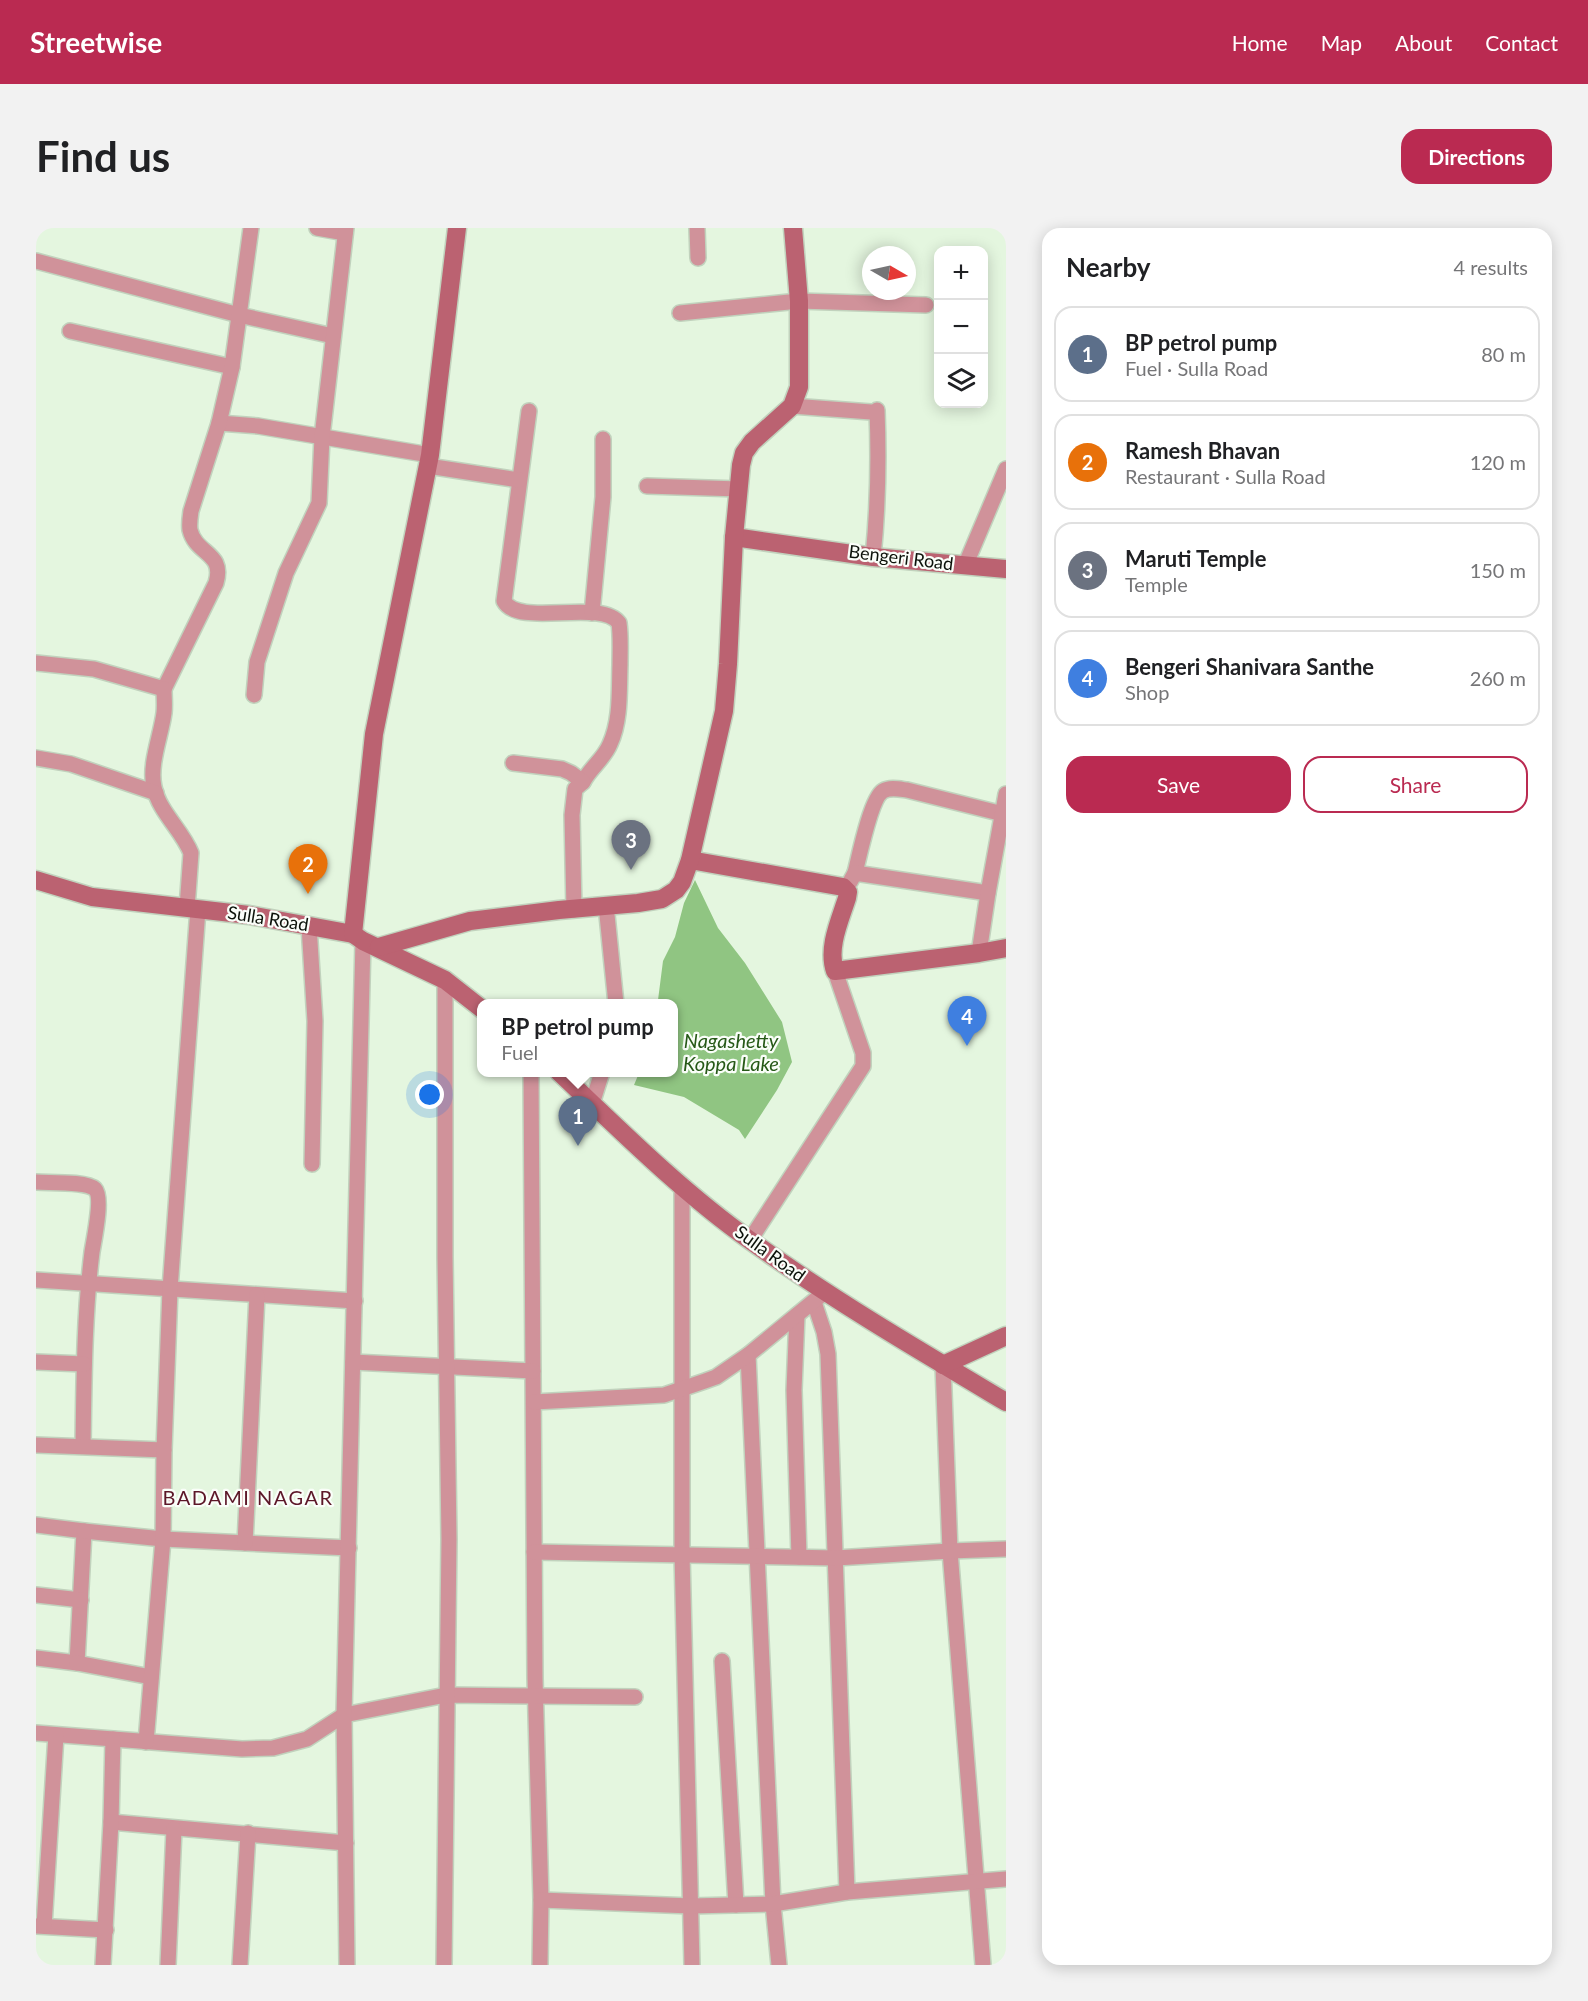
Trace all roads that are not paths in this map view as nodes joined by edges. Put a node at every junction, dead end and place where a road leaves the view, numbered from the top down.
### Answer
1 (251, 228) edge
2 (317, 228) edge
3 (459, 228) edge
4 (697, 228) edge
5 (793, 228) edge
6 (346, 231) edge
7 (698, 258) dead end
8 (36, 261) edge
9 (799, 300) junction
10 (926, 305) dead end
11 (680, 313) dead end
12 (239, 315) junction
13 (70, 332) dead end
14 (333, 336) junction
15 (232, 367) junction
16 (792, 406) junction
17 (529, 411) dead end
18 (219, 423) junction
19 (322, 436) junction
20 (603, 439) dead end
21 (429, 460) junction
22 (1006, 469) edge
23 (519, 480) junction
24 (647, 486) dead end
25 (739, 489) junction
26 (734, 537) junction
27 (873, 557) junction
28 (965, 566) junction
29 (1006, 569) edge
30 (592, 613) junction
31 (36, 663) edge
32 (164, 689) junction
33 (254, 695) dead end
34 (36, 758) edge
35 (513, 763) dead end
36 (583, 782) junction
37 (156, 793) junction
38 (1006, 794) edge
39 (1003, 814) junction
40 (690, 860) junction
41 (36, 880) edge
42 (851, 881) junction
43 (987, 893) junction
44 (606, 905) junction
45 (192, 908) junction
46 (573, 910) junction
47 (309, 926) junction
48 (365, 940) junction
49 (1006, 948) edge
50 (979, 953) junction
51 (836, 972) junction
52 (445, 980) junction
53 (615, 999) edge
54 (477, 1005) edge
55 (531, 1077) edge
56 (565, 1077) edge
57 (600, 1077) edge
58 (592, 1104) junction
59 (312, 1164) dead end
60 (36, 1182) edge
61 (682, 1186) junction
62 (750, 1240) junction
63 (36, 1280) edge
64 (88, 1282) junction
65 (170, 1289) junction
66 (257, 1294) junction
67 (819, 1297) junction
68 (355, 1301) junction
69 (797, 1315) junction
70 (1006, 1336) edge
71 (748, 1355) junction
72 (36, 1362) edge
73 (353, 1362) junction
74 (84, 1365) junction
75 (447, 1365) junction
76 (943, 1365) junction
77 (533, 1371) junction
78 (682, 1388) junction
79 (534, 1402) junction
80 (1006, 1402) edge
81 (36, 1445) edge
82 (83, 1446) junction
83 (164, 1450) junction
84 (36, 1525) edge
85 (84, 1531) junction
86 (163, 1539) junction
87 (245, 1543) junction
88 (349, 1548) junction
89 (1006, 1549) edge
90 (950, 1551) junction
91 (534, 1552) junction
92 (682, 1554) junction
93 (759, 1556) junction
94 (799, 1557) junction
95 (836, 1558) junction
96 (36, 1595) edge
97 (81, 1600) junction
98 (36, 1658) edge
99 (722, 1661) dead end
100 (77, 1663) junction
101 (151, 1677) junction
102 (446, 1695) junction
103 (535, 1697) junction
104 (635, 1697) dead end
105 (345, 1715) junction
106 (36, 1733) edge
107 (56, 1735) junction
108 (113, 1739) junction
109 (146, 1742) junction
110 (111, 1822) junction
111 (174, 1829) junction
112 (248, 1833) junction
113 (346, 1843) junction
114 (1006, 1879) edge
115 (976, 1882) junction
116 (847, 1892) junction
117 (541, 1900) junction
118 (773, 1904) junction
119 (736, 1905) junction
120 (691, 1906) junction
121 (40, 1926) edge
122 (106, 1930) junction
123 (103, 1965) edge
124 (168, 1965) edge
125 (240, 1965) edge
126 (347, 1965) edge
127 (444, 1965) edge
128 (540, 1965) edge
129 (692, 1965) edge
130 (779, 1965) edge
131 (983, 1965) edge

1 - 12 street
2 - 6 street
3 - 21 street
4 - 7 street
5 - 9 street
6 - 14 street
8 - 12 street
9 - 10 street
9 - 11 street
9 - 16 street
12 - 14 street
12 - 15 street
13 - 15 street
14 - 19 street
15 - 18 street
16 - 25 street
16 - 27 street
17 - 23 street
18 - 19 street
18 - 32 street
19 - 21 street
19 - 33 street
20 - 30 street
21 - 23 street
21 - 48 street
22 - 28 street, Bengeri Road
23 - 30 street
24 - 25 street
25 - 26 street
26 - 27 street, Bengeri Road
26 - 40 street
27 - 28 street, Bengeri Road
28 - 29 street
30 - 36 street
31 - 32 street
32 - 37 street
34 - 37 street
35 - 36 street
36 - 46 street
37 - 45 street
38 - 39 street
39 - 42 street
39 - 43 street
40 - 42 street
40 - 44 street
41 - 45 street, Sulla Road
42 - 43 street
42 - 51 street
43 - 50 street
44 - 46 street
44 - 53 street
45 - 47 street, Sulla Road
45 - 65 street
46 - 48 street
47 - 48 street, Sulla Road
47 - 59 street
48 - 52 street, Sulla Road
48 - 68 street
49 - 50 street
50 - 51 street
51 - 62 street
52 - 54 street, Sulla Road
52 - 75 street
55 - 77 street
56 - 58 street, Sulla Road
57 - 58 street
58 - 61 street, Sulla Road
60 - 64 street
61 - 62 street, Sulla Road
61 - 78 street
62 - 67 street, Sulla Road
63 - 64 street
64 - 65 street
64 - 74 street
65 - 66 street
65 - 83 street
66 - 68 street
66 - 87 street
67 - 69 street
67 - 76 street, Sulla Road
67 - 95 street
68 - 73 street
69 - 71 street
69 - 94 street
70 - 76 street
71 - 78 street
71 - 93 street
72 - 74 street
73 - 75 street
73 - 88 street
74 - 82 street
75 - 77 street
75 - 102 street
76 - 80 street, Sulla Road
76 - 90 street
77 - 79 street
78 - 79 street
78 - 92 street
79 - 91 street
81 - 82 street
82 - 83 street
83 - 86 street
84 - 85 street
85 - 86 street
85 - 97 street
86 - 87 street
86 - 101 street
87 - 88 street
88 - 105 street
89 - 90 street
90 - 95 street
90 - 115 street
91 - 92 street
91 - 103 street
92 - 93 street
92 - 120 street
93 - 94 street
93 - 118 street
94 - 95 street
95 - 116 street
96 - 97 street
97 - 100 street
98 - 100 street
99 - 119 street
100 - 101 street
101 - 109 street
102 - 103 street
102 - 105 street
102 - 127 street
103 - 104 street
103 - 117 street
105 - 109 street
105 - 113 street
106 - 107 street
107 - 108 street
107 - 121 street
108 - 109 street
108 - 110 street
110 - 111 street
110 - 122 street
111 - 112 street
111 - 124 street
112 - 113 street
112 - 125 street
113 - 126 street
114 - 115 street
115 - 116 street
115 - 131 street
116 - 118 street
117 - 120 street
117 - 128 street
118 - 119 street
118 - 130 street
119 - 120 street
120 - 129 street
121 - 122 street
122 - 123 street

